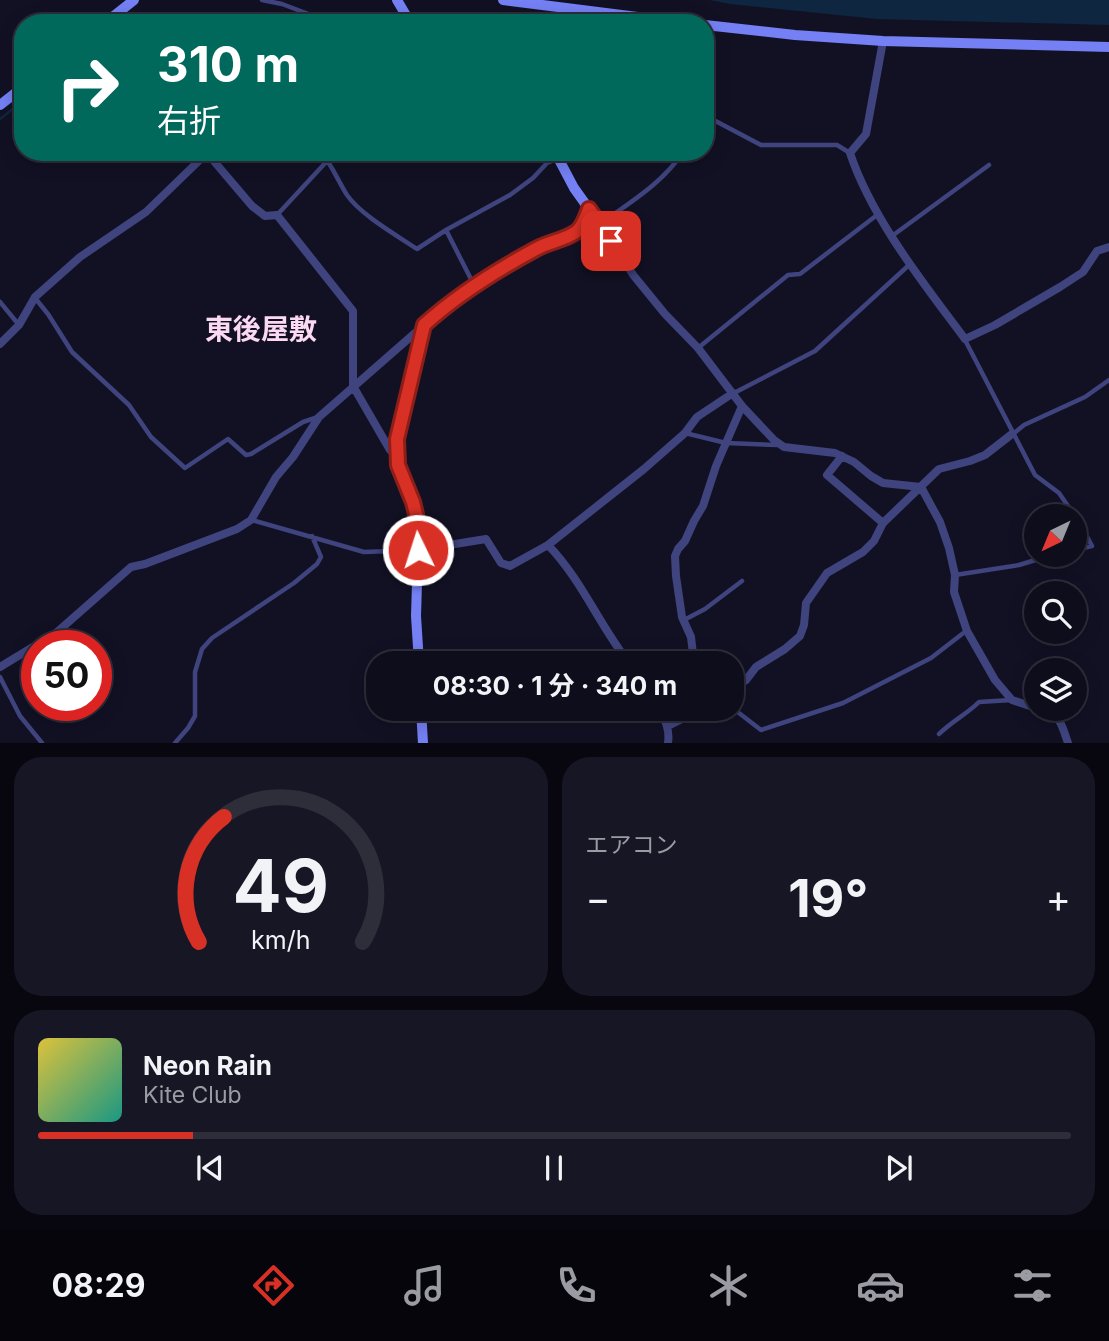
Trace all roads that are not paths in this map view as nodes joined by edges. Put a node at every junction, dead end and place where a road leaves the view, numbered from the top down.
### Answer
1 (134, 0) edge
2 (262, 0) edge
3 (503, 0) edge
4 (116, 14) edge
5 (308, 14) edge
6 (614, 14) edge
7 (714, 26) edge
8 (883, 41) junction
9 (1109, 47) edge
10 (14, 94) edge
11 (0, 105) edge
12 (714, 120) edge
13 (850, 153) junction
14 (199, 161) edge
15 (214, 161) edge
16 (327, 161) edge
17 (329, 161) edge
18 (550, 161) edge
19 (560, 161) edge
20 (677, 161) edge
21 (989, 165) dead end
22 (589, 209) junction
23 (277, 215) junction
24 (877, 215) junction
25 (600, 224) junction
26 (446, 230) junction
27 (892, 236) junction
28 (1109, 247) edge
29 (911, 264) junction
30 (475, 286) junction
31 (35, 297) junction
32 (0, 302) edge
33 (19, 325) junction
34 (424, 325) junction
35 (965, 339) junction
36 (0, 344) edge
37 (698, 348) junction
38 (1109, 380) edge
39 (354, 386) junction
40 (733, 393) junction
41 (742, 406) junction
42 (319, 416) junction
43 (685, 433) junction
44 (1012, 434) junction
45 (726, 443) junction
46 (781, 445) junction
47 (397, 456) junction
48 (842, 456) junction
49 (921, 487) junction
50 (1067, 504) edge
51 (251, 520) junction
52 (883, 523) junction
53 (312, 536) junction
54 (548, 545) junction
55 (418, 550) junction
56 (1024, 563) edge
57 (954, 575) junction
58 (742, 581) dead end
59 (684, 620) junction
60 (967, 631) junction
61 (418, 651) edge
62 (621, 651) edge
63 (693, 651) edge
64 (0, 667) edge
65 (0, 677) edge
66 (744, 681) edge
67 (1012, 700) junction
68 (1024, 704) edge
69 (744, 717) edge
70 (422, 721) edge
71 (665, 721) edge
72 (678, 721) edge
73 (1059, 721) edge
74 (668, 726) junction
75 (939, 734) dead end
76 (42, 743) edge
77 (175, 743) edge
78 (423, 743) edge
79 (668, 743) edge
80 (1068, 743) edge

1 - 4 main road
2 - 5 lane
3 - 6 main road
7 - 8 main road
8 - 9 main road
8 - 13 street
10 - 11 main road
12 - 13 lane
13 - 24 street
14 - 31 street
15 - 23 street
16 - 23 lane
17 - 26 lane
18 - 26 lane
19 - 22 main road
20 - 25 lane
21 - 27 lane
22 - 25 street
22 - 30 main road
23 - 39 street
24 - 27 street
24 - 37 lane
25 - 37 street
26 - 30 lane
27 - 29 street
28 - 35 street
29 - 35 street
29 - 40 lane
30 - 34 main road
31 - 33 street
31 - 42 lane
32 - 33 lane
33 - 36 street
34 - 39 street
34 - 47 main road
35 - 44 lane
37 - 40 street
38 - 44 lane
39 - 42 street
39 - 47 street
40 - 41 street
40 - 43 street
41 - 45 street
41 - 46 street
42 - 51 street
43 - 45 lane
43 - 54 street
44 - 49 street
44 - 50 lane
45 - 46 lane
45 - 59 street
46 - 48 street
47 - 55 main road
48 - 49 street
48 - 52 street
49 - 52 street
49 - 57 street
51 - 53 lane
51 - 64 street
52 - 66 street
53 - 55 lane
53 - 77 lane
54 - 55 street
54 - 62 street
55 - 61 main road
56 - 57 lane
57 - 60 street
58 - 59 lane
59 - 63 street
60 - 67 street
60 - 69 lane
65 - 76 lane
67 - 68 street
67 - 75 lane
70 - 78 main road
71 - 74 street
72 - 74 street
73 - 80 street
74 - 79 street

